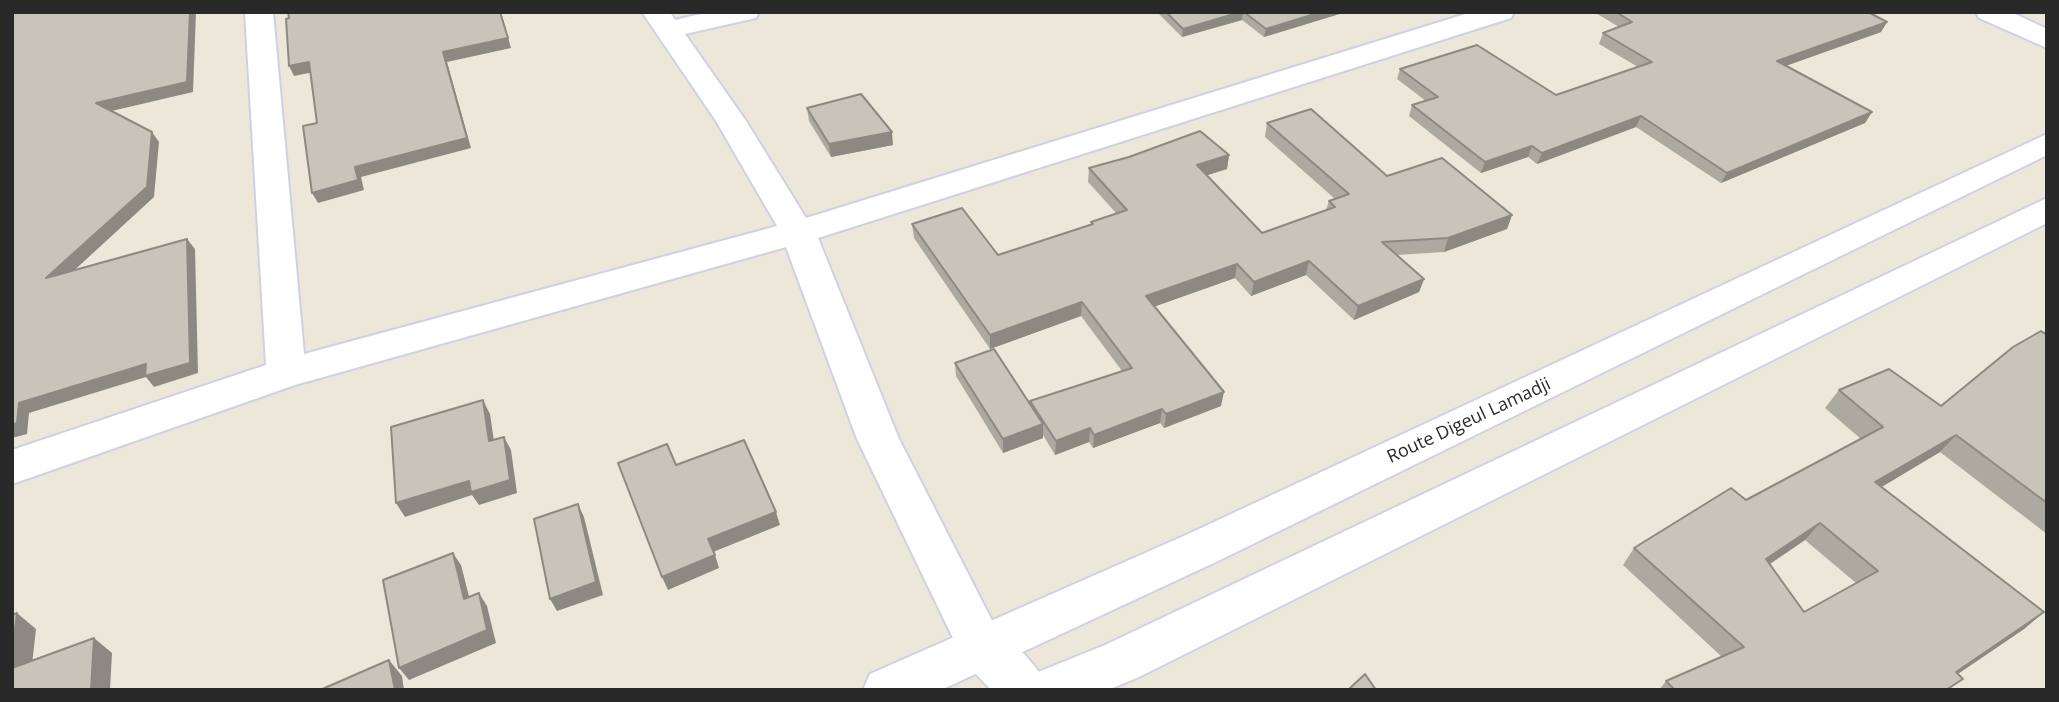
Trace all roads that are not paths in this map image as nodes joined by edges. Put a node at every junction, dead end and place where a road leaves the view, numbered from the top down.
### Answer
1 (259, 12) edge
2 (746, 12) edge
3 (1501, 12) edge
4 (1989, 12) edge
5 (661, 21) edge
6 (2047, 40) edge
7 (2047, 144) edge
8 (2047, 209) edge
9 (798, 232) junction
10 (286, 373) junction
11 (12, 467) edge
12 (981, 646) junction
13 (888, 690) edge
14 (1024, 690) edge
15 (1051, 690) edge

1 - 10 street
2 - 5 street
3 - 9 street
4 - 6 street
5 - 9 street
7 - 12 street, Route Digeul Lamadji
8 - 15 street
9 - 10 street
9 - 12 street
10 - 11 street
12 - 13 street, Route Digeul Lamadji
12 - 14 street

